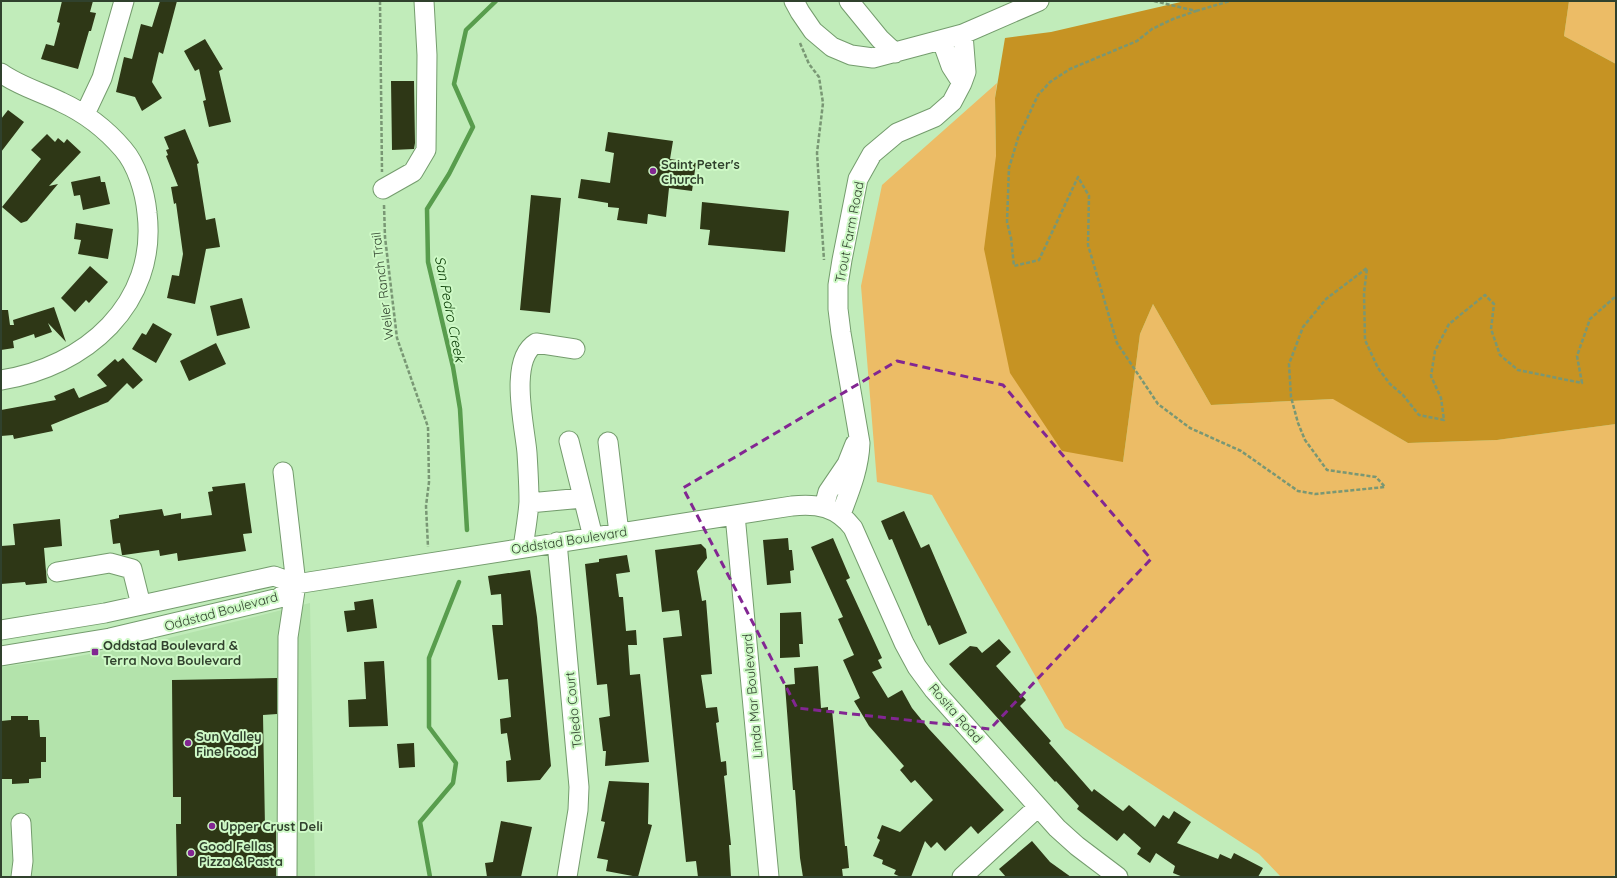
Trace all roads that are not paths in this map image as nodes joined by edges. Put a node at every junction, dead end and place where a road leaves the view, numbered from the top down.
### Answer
1 (124, 1) edge
2 (424, 1) edge
3 (794, 1) edge
4 (849, 1) edge
5 (1039, 1) edge
6 (1020, 5) edge
7 (963, 34) junction
8 (942, 41) junction
9 (895, 53) junction
10 (1, 73) edge
11 (962, 83) junction
12 (85, 114) junction
13 (383, 189) road end
14 (575, 350) dead end
15 (1, 380) edge
16 (569, 441) dead end
17 (608, 442) dead end
18 (283, 472) dead end
19 (583, 498) junction
20 (529, 503) junction
21 (832, 510) junction
22 (735, 514) junction
23 (619, 532) junction
24 (593, 537) junction
25 (557, 542) junction
26 (523, 548) junction
27 (57, 572) dead end
28 (296, 584) junction
29 (150, 604) junction
30 (159, 627) junction
31 (1, 630) edge
32 (1, 656) edge
33 (1038, 807) junction
34 (21, 823) dead end
35 (21, 877) edge
36 (288, 877) edge
37 (567, 877) edge
38 (768, 877) edge
39 (962, 877) edge
40 (1118, 877) edge

1 - 12 street
2 - 13 street
3 - 9 street
4 - 9 street
5 - 6 street
6 - 7 street
7 - 8 street
7 - 11 street, Trout Farm Road
8 - 9 street
8 - 11 street
10 - 12 street
11 - 21 street, Trout Farm Road
12 - 15 street
14 - 20 street
16 - 19 street
17 - 23 street
18 - 28 street
19 - 20 street
19 - 24 street
20 - 26 street
21 - 22 street, Oddstad Boulevard
21 - 33 street, Rosita Road
22 - 23 street, Oddstad Boulevard
22 - 38 street, Linda Mar Boulevard
23 - 24 street, Oddstad Boulevard
24 - 25 street, Oddstad Boulevard
25 - 26 street, Oddstad Boulevard
25 - 37 street, Toledo Court
26 - 28 street, Oddstad Boulevard
27 - 29 street
28 - 29 street, Oddstad Boulevard
28 - 30 street, Oddstad Boulevard
28 - 36 street
29 - 30 street
29 - 31 street, Oddstad Boulevard
30 - 32 street, Oddstad Boulevard
33 - 39 street
33 - 40 street, Rosita Road
34 - 35 street

